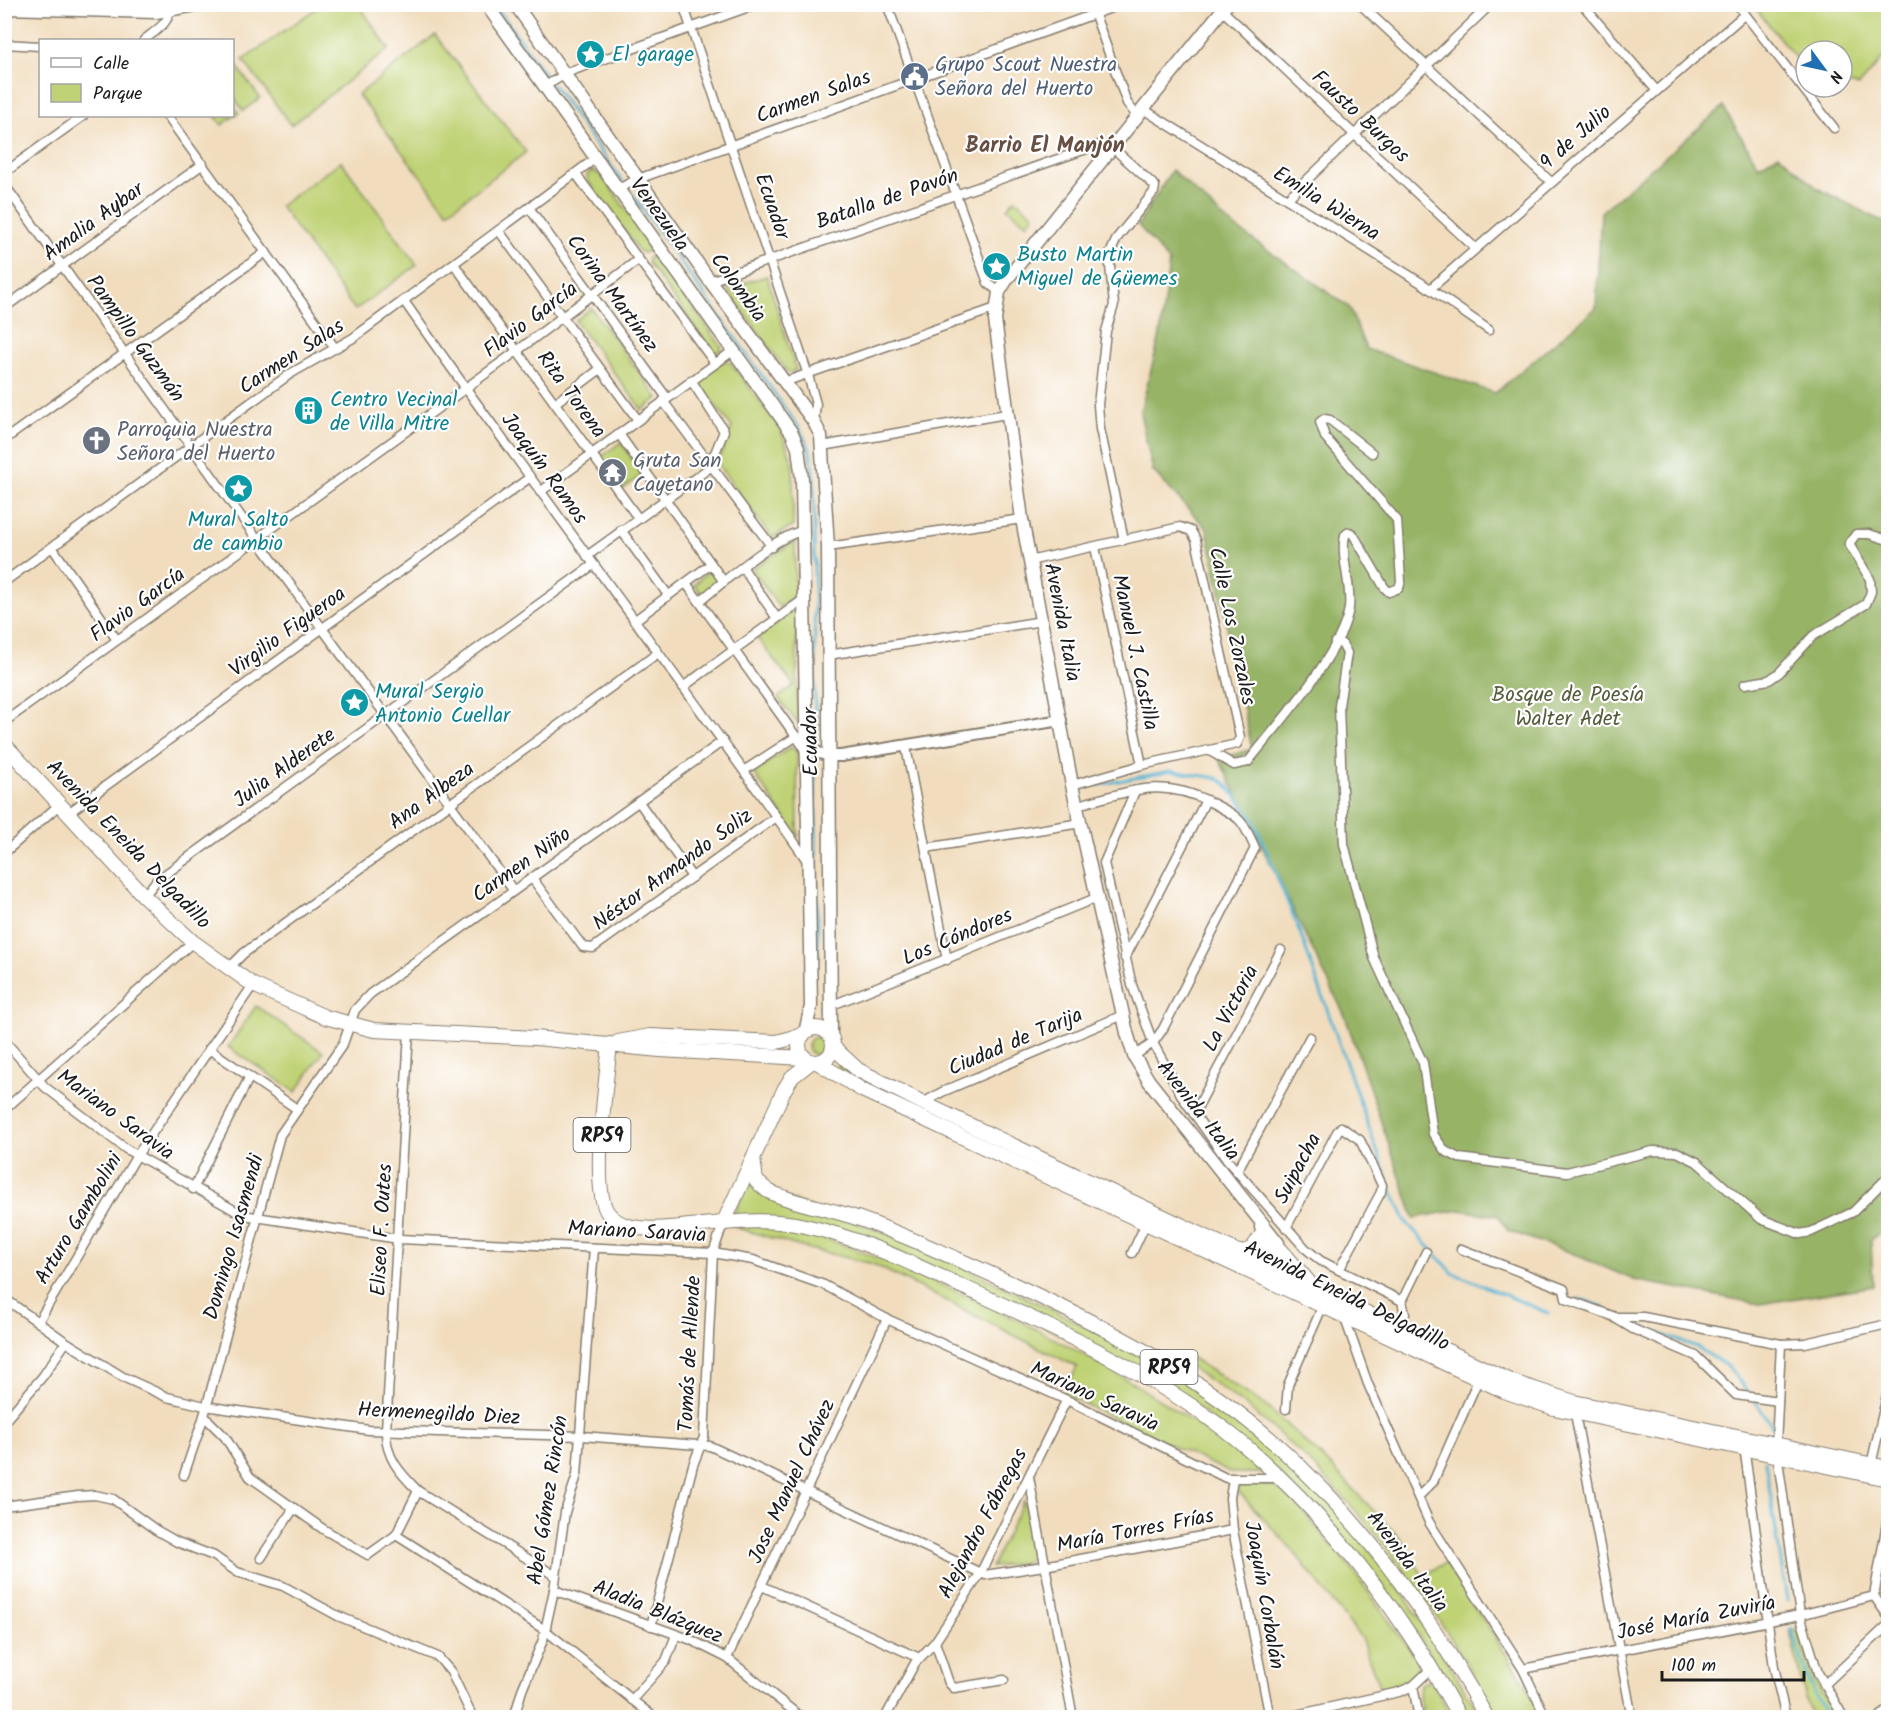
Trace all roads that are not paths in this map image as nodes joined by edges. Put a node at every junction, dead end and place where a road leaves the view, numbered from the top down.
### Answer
1 (201, 4) edge
2 (486, 4) edge
3 (515, 4) edge
4 (683, 4) edge
5 (757, 4) edge
6 (887, 4) edge
7 (1091, 4) edge
8 (1122, 4) edge
9 (1360, 4) edge
10 (1491, 4) edge
11 (1582, 4) edge
12 (1737, 4) edge
13 (1225, 7) edge
14 (4, 8) edge
15 (171, 8) edge
16 (1095, 14) junction
17 (1745, 14) junction
18 (692, 27) junction
19 (145, 39) edge
20 (4, 44) edge
21 (39, 46) edge
22 (1426, 65) junction
23 (564, 74) junction
24 (913, 79) junction
25 (545, 86) junction
26 (1656, 90) junction
27 (1140, 112) junction
28 (82, 117) edge
29 (168, 117) edge
30 (1834, 128) dead end
31 (1353, 134) junction
32 (732, 144) junction
33 (1112, 147) junction
34 (596, 158) junction
35 (203, 164) junction
36 (4, 173) edge
37 (576, 174) junction
38 (638, 179) junction
39 (1551, 182) junction
40 (4, 184) edge
41 (618, 189) junction
42 (954, 194) junction
43 (1287, 199) junction
44 (530, 209) junction
45 (499, 231) junction
46 (1475, 248) junction
47 (266, 252) junction
48 (771, 258) junction
49 (638, 260) junction
50 (454, 264) junction
51 (62, 266) junction
52 (710, 281) junction
53 (1430, 289) junction
54 (999, 292) junction
55 (592, 295) junction
56 (404, 301) junction
57 (4, 308) edge
58 (996, 308) junction
59 (562, 318) junction
60 (1489, 330) dead end
61 (335, 348) junction
62 (734, 350) junction
63 (517, 351) junction
64 (125, 353) junction
65 (714, 362) junction
66 (599, 370) junction
67 (808, 375) junction
68 (691, 380) junction
69 (784, 382) junction
70 (465, 389) junction
71 (665, 400) junction
72 (555, 403) junction
73 (1006, 414) junction
74 (638, 420) junction
75 (814, 422) junction
76 (619, 434) junction
77 (4, 440) edge
78 (192, 446) junction
79 (822, 446) junction
80 (798, 448) joint
81 (1372, 453) dead end
82 (593, 454) junction
83 (710, 463) junction
84 (529, 478) junction
85 (540, 492) junction
86 (665, 500) junction
87 (638, 518) junction
88 (1022, 519) junction
89 (621, 530) junction
90 (802, 531) junction
91 (257, 539) junction
92 (1124, 540) junction
93 (1888, 540) edge
94 (52, 547) junction
95 (772, 547) junction
96 (828, 547) junction
97 (1095, 547) junction
98 (587, 556) junction
99 (1029, 561) junction
100 (711, 564) junction
101 (593, 565) junction
102 (743, 568) junction
103 (4, 582) edge
104 (724, 582) junction
105 (686, 583) junction
106 (668, 595) junction
107 (804, 599) junction
108 (700, 601) junction
109 (776, 617) junction
110 (634, 621) junction
111 (1042, 621) junction
112 (322, 627) junction
113 (117, 640) junction
114 (1335, 642) junction
115 (735, 649) junction
116 (658, 653) junction
117 (828, 655) junction
118 (1745, 684) dead end
119 (683, 687) junction
120 (386, 716) junction
121 (1061, 720) junction
122 (4, 723) edge
123 (797, 736) junction
124 (723, 741) junction
125 (4, 744) edge
126 (906, 747) junction
127 (805, 748) junction
128 (1208, 750) junction
129 (830, 756) junction
130 (1142, 765) junction
131 (745, 770) junction
132 (1072, 785) junction
133 (1135, 791) junction
134 (1206, 800) junction
135 (639, 802) junction
136 (450, 803) junction
137 (1077, 805) junction
138 (63, 810) junction
139 (776, 817) junction
140 (1081, 823) junction
141 (926, 848) junction
142 (4, 853) edge
143 (808, 862) junction
144 (692, 877) junction
145 (532, 878) junction
146 (513, 890) junction
147 (144, 896) junction
148 (1096, 898) junction
149 (193, 942) junction
150 (1281, 951) dead end
151 (1125, 958) junction
152 (947, 960) junction
153 (228, 969) junction
154 (253, 985) junction
155 (830, 1006) junction
156 (1123, 1016) junction
157 (348, 1024) junction
158 (409, 1032) junction
159 (804, 1034) junction
160 (1310, 1037) dead end
161 (4, 1040) edge
162 (832, 1042) junction
163 (1154, 1043) junction
164 (610, 1044) junction
165 (209, 1049) junction
166 (1134, 1056) junction
167 (811, 1060) junction
168 (249, 1078) junction
169 (39, 1080) junction
170 (923, 1103) junction
171 (297, 1109) junction
172 (4, 1110) edge
173 (1194, 1114) junction
174 (136, 1157) junction
175 (753, 1158) junction
176 (1237, 1171) junction
177 (1888, 1178) edge
178 (193, 1189) junction
179 (259, 1219) junction
180 (1146, 1223) junction
181 (723, 1224) junction
182 (1262, 1228) junction
183 (1286, 1228) junction
184 (399, 1239) junction
185 (594, 1248) junction
186 (1461, 1249) dead end
187 (1281, 1250) junction
188 (1426, 1252) dead end
189 (713, 1253) junction
190 (1132, 1253) dead end
191 (1240, 1253) junction
192 (1339, 1270) junction
193 (1274, 1275) junction
194 (1314, 1287) junction
195 (4, 1298) edge
196 (1325, 1299) junction
197 (1402, 1301) junction
198 (1344, 1316) junction
199 (1615, 1317) junction
200 (886, 1319) junction
201 (38, 1322) junction
202 (1888, 1324) edge
203 (1401, 1329) junction
204 (66, 1342) junction
205 (1781, 1344) junction
206 (1478, 1380) junction
207 (1888, 1391) edge
208 (1066, 1401) junction
209 (1778, 1401) junction
210 (206, 1406) junction
211 (1574, 1407) junction
212 (1286, 1409) dead end
213 (204, 1416) junction
214 (4, 1422) edge
215 (386, 1430) junction
216 (582, 1436) junction
217 (1745, 1444) junction
218 (701, 1445) junction
219 (1777, 1451) junction
220 (1871, 1465) junction
221 (1888, 1468) edge
222 (184, 1475) dead end
223 (1029, 1476) junction
224 (1280, 1478) junction
225 (1233, 1479) junction
226 (1888, 1479) edge
227 (418, 1491) junction
228 (806, 1491) junction
229 (1419, 1496) junction
230 (4, 1506) edge
231 (294, 1508) junction
232 (1888, 1517) edge
233 (1233, 1530) junction
234 (396, 1535) junction
235 (261, 1558) dead end
236 (1044, 1566) junction
237 (980, 1574) junction
238 (554, 1575) junction
239 (762, 1586) junction
240 (554, 1590) junction
241 (1874, 1596) junction
242 (1800, 1615) junction
243 (1888, 1616) edge
244 (1767, 1622) junction
245 (1888, 1625) edge
246 (651, 1626) junction
247 (545, 1630) junction
248 (676, 1635) junction
249 (935, 1642) junction
250 (1619, 1650) junction
251 (727, 1658) junction
252 (919, 1658) junction
253 (1432, 1668) junction
254 (1523, 1669) junction
255 (1004, 1680) dead end
256 (1824, 1685) junction
257 (1413, 1686) junction
258 (633, 1700) junction
259 (1888, 1709) edge
260 (649, 1716) edge
261 (473, 1718) edge
262 (514, 1718) edge
263 (802, 1718) edge
264 (885, 1718) edge
265 (1073, 1718) edge
266 (1270, 1718) edge
267 (1282, 1718) edge
268 (1419, 1718) edge
269 (1460, 1718) edge
270 (1487, 1718) edge
271 (1546, 1718) edge
272 (1632, 1718) edge
273 (1786, 1718) edge
274 (1844, 1718) edge
275 (1879, 1718) edge

1 - 15 main road
2 - 25 main road, Venezuela
3 - 23 main road, Colombia
4 - 18 street, Ecuador
5 - 18 street
6 - 24 street
7 - 16 street
8 - 16 street, Carmen Salas
9 - 22 street
10 - 22 street
11 - 26 street
12 - 17 street
13 - 27 main road
13 - 31 street, Fausto Burgos
14 - 15 main road
15 - 19 street
16 - 24 street, Carmen Salas
16 - 27 street
17 - 26 street, 9 de Julio
17 - 30 street
18 - 23 street
18 - 32 street, Ecuador
20 - 21 street
22 - 31 street
22 - 39 street
23 - 25 street
23 - 38 main road, Colombia
24 - 32 street, Carmen Salas
24 - 42 street
25 - 34 main road, Venezuela
26 - 39 street, 9 de Julio
27 - 33 main road
27 - 43 street, Emilia Wierna
28 - 36 street
29 - 35 street
31 - 43 street
31 - 46 street, Fausto Burgos
32 - 38 street, Carmen Salas
32 - 48 street, Ecuador
33 - 42 street, Batalla de Pavón
33 - 54 main road
33 - 92 street
34 - 37 street, Carmen Salas
34 - 41 main road, Venezuela
35 - 47 street
35 - 51 street, Amalia Aybar
37 - 44 street, Carmen Salas
37 - 49 street, Venezuela
38 - 41 street, Carmen Salas
38 - 52 main road, Colombia
39 - 46 street, 9 de Julio
40 - 51 street, Pampillo Guzmán
41 - 62 main road, Venezuela
42 - 48 street, Batalla de Pavón
42 - 54 street
43 - 53 street, Emilia Wierna
44 - 45 street, Carmen Salas
44 - 55 street, Corina Martínez
45 - 50 street, Carmen Salas
45 - 59 street
46 - 53 street, 9 de Julio
47 - 61 street
47 - 64 street
48 - 52 street, Batalla de Pavón
48 - 67 street, Ecuador
49 - 55 street, Flavio García
49 - 65 street, Venezuela
50 - 56 street, Carmen Salas
50 - 63 street, Rita Torena
51 - 57 street, Amalia Aybar
51 - 64 street, Pampillo Guzmán
52 - 69 main road, Colombia
53 - 60 street, Emilia Wierna
54 - 58 main road, Avenida Italia
55 - 59 street, Flavio García
55 - 71 street, Corina Martínez
56 - 61 street, Carmen Salas
56 - 70 street, Joaquín Ramos
58 - 67 street
58 - 73 main road, Avenida Italia
59 - 63 street, Flavio García
59 - 66 street
61 - 78 street, Carmen Salas
62 - 65 street
62 - 80 main road, Venezuela
63 - 70 street, Flavio García
63 - 72 street, Rita Torena
64 - 77 street
64 - 78 street, Pampillo Guzmán
65 - 68 street
66 - 72 street
66 - 74 street
67 - 69 street
67 - 75 street, Ecuador
68 - 71 street
68 - 83 street
69 - 75 main road, Colombia
70 - 84 street, Joaquín Ramos
70 - 91 street, Flavio García
71 - 74 street
71 - 83 street, Corina Martínez
72 - 82 street, Rita Torena
73 - 79 street
73 - 88 main road, Avenida Italia
74 - 76 street
75 - 79 main road, Colombia
76 - 82 street
76 - 86 street
78 - 91 street, Pampillo Guzmán
78 - 94 street, Carmen Salas
79 - 96 main road, Ecuador
80 - 90 main road, Ecuador
81 - 114 street
82 - 85 street
82 - 87 street, Rita Torena
83 - 86 street
83 - 95 street, Corina Martínez
84 - 85 street, Joaquín Ramos
84 - 112 street, Virgilio Figueroa
85 - 98 street, Joaquín Ramos
86 - 87 street
86 - 100 street
87 - 89 street
88 - 96 street
88 - 99 main road, Avenida Italia
89 - 98 street
89 - 106 street
90 - 95 street
90 - 107 main road, Ecuador
91 - 112 street, Pampillo Guzmán
91 - 113 street, Flavio García
92 - 97 street
92 - 128 street, Calle Los Zorzales
93 - 118 street
94 - 103 street, Carmen Salas
94 - 113 street
95 - 102 street
96 - 117 main road, Ecuador
97 - 99 street
97 - 130 street, Manuel J. Castilla
98 - 101 street, Joaquín Ramos
99 - 111 main road, Avenida Italia
100 - 104 street
100 - 105 street
101 - 110 street, Joaquín Ramos
101 - 120 street, Julia Alderete
102 - 104 street
102 - 109 street
104 - 108 street
105 - 106 street
105 - 108 street
106 - 110 street
107 - 109 street
107 - 127 main road, Ecuador
108 - 115 street
109 - 115 street
110 - 116 street, Joaquín Ramos
111 - 117 street
111 - 121 main road, Avenida Italia
112 - 120 street, Pampillo Guzmán
112 - 138 street, Virgilio Figueroa
113 - 122 street, Flavio García
114 - 128 street
114 - 177 street
115 - 119 street
115 - 123 street
116 - 119 street, Joaquín Ramos
116 - 136 street, Ana Albeza
117 - 129 main road, Ecuador
119 - 124 street, Joaquín Ramos
120 - 136 street, Pampillo Guzmán
120 - 147 street, Julia Alderete
121 - 126 street
121 - 132 main road, Avenida Italia
123 - 127 street
123 - 131 street
124 - 131 street, Joaquín Ramos
124 - 135 street, Carmen Niño
125 - 138 main road, Avenida Eneida Delgadillo
126 - 129 street
126 - 141 street
127 - 129 street
127 - 143 main road, Ecuador
128 - 130 street
129 - 155 main road, Ecuador
130 - 132 street
131 - 139 street, Joaquín Ramos
132 - 137 main road, Avenida Italia
133 - 134 street
133 - 137 street
133 - 151 street
134 - 151 street
134 - 163 street
135 - 144 street
135 - 145 street, Carmen Niño
136 - 146 street, Pampillo Guzmán
136 - 153 street, Ana Albeza
137 - 140 main road, Avenida Italia
138 - 142 street, Virgilio Figueroa
138 - 147 main road, Avenida Eneida Delgadillo
139 - 143 street, Joaquín Ramos
139 - 144 street, Néstor Armando Soliz
140 - 141 street
140 - 148 main road, Avenida Italia
141 - 152 street
143 - 159 main road, Ecuador
144 - 145 street, Néstor Armando Soliz
145 - 146 street, Carmen Niño
146 - 157 street, Carmen Niño
147 - 149 main road, Avenida Eneida Delgadillo
148 - 152 street, Los Cóndores
148 - 156 main road, Avenida Italia
149 - 153 main road, Avenida Eneida Delgadillo
149 - 169 street
150 - 173 street, La Victoria
151 - 163 street
152 - 155 street, Los Cóndores
153 - 154 main road, Avenida Eneida Delgadillo
154 - 157 main road, Avenida Eneida Delgadillo
154 - 165 street, Arturo Gambolini
155 - 162 main road, Ecuador
156 - 166 main road, Avenida Italia
156 - 170 street, Ciudad de Tarija
157 - 158 main road, Avenida Eneida Delgadillo
157 - 171 street, Domingo Isasmendi
158 - 164 main road, Avenida Eneida Delgadillo
158 - 184 street, Eliseo F. Outes
159 - 162 main road
159 - 164 main road, Avenida Eneida Delgadillo
159 - 167 main road
160 - 176 street
161 - 169 street, Mariano Saravia
162 - 167 main road
162 - 170 main road, Avenida Eneida Delgadillo
163 - 166 street
163 - 173 street
164 - 167 main road, Avenida Eneida Delgadillo
164 - 181 main road, RP59
165 - 168 street
165 - 174 street, Arturo Gambolini
166 - 182 main road, Avenida Italia
167 - 175 main road
167 - 180 main road, Avenida Eneida Delgadillo
168 - 171 street
168 - 178 street
169 - 172 street
169 - 174 street, Mariano Saravia
170 - 191 main road, Avenida Eneida Delgadillo
171 - 179 street, Domingo Isasmendi
173 - 176 street
174 - 178 street, Mariano Saravia
174 - 201 street, Arturo Gambolini
175 - 181 main road
175 - 270 main road, Avenida Italia / RP59
176 - 183 street
178 - 179 street, Mariano Saravia
179 - 184 street, Mariano Saravia
179 - 210 street, Domingo Isasmendi
180 - 190 street
180 - 193 main road, Avenida Eneida Delgadillo
181 - 189 street, Tomás de Allende
181 - 224 main road, Avenida Italia / RP59
182 - 187 main road, Avenida Italia
182 - 191 main road
182 - 193 main road, Avenida Italia
183 - 192 street
183 - 192 street, Suipacha
184 - 185 street, Mariano Saravia
184 - 215 street, Eliseo F. Outes
185 - 189 street, Mariano Saravia
185 - 216 street, Abel Gómez Rincón
186 - 199 street
187 - 193 main road
187 - 194 main road
188 - 197 street
189 - 200 street, Mariano Saravia
189 - 218 street, Tomás de Allende
191 - 193 main road, Avenida Eneida Delgadillo
192 - 197 street
193 - 194 main road, Avenida Eneida Delgadillo
193 - 196 main road, Avenida Eneida Delgadillo
194 - 196 main road, Avenida Eneida Delgadillo
195 - 201 street, Hermenegildo Diez
196 - 198 main road, Avenida Eneida Delgadillo
196 - 203 main road, Avenida Eneida Delgadillo
196 - 212 street
197 - 203 street
198 - 206 main road, Avenida Eneida Delgadillo
198 - 229 street
199 - 205 street
199 - 209 street
200 - 208 street, Mariano Saravia
200 - 228 street, Jose Manuel Chávez
201 - 204 street, Hermenegildo Diez
202 - 205 street
203 - 211 main road, Avenida Eneida Delgadillo
204 - 210 street, Hermenegildo Diez
204 - 214 street
205 - 209 street
206 - 211 main road, Avenida Eneida Delgadillo
206 - 229 street
207 - 220 street
208 - 223 street, Alejandro Fábregas
208 - 225 street, Mariano Saravia
209 - 219 street
210 - 213 street, Domingo Isasmendi
210 - 215 street, Hermenegildo Diez
211 - 217 main road, Avenida Eneida Delgadillo
211 - 250 street
213 - 222 street, Domingo Isasmendi
213 - 231 street
215 - 216 street, Hermenegildo Diez
215 - 227 street, Eliseo F. Outes
216 - 218 street, Hermenegildo Diez
216 - 238 street, Abel Gómez Rincón
217 - 219 main road, Avenida Eneida Delgadillo
217 - 244 street
218 - 228 street, Hermenegildo Diez
218 - 246 street, Tomás de Allende
219 - 220 main road, Avenida Eneida Delgadillo
219 - 226 main road, Avenida Eneida Delgadillo
219 - 242 street
220 - 221 main road, Avenida Eneida Delgadillo
223 - 236 street
223 - 237 street, Alejandro Fábregas
224 - 225 street, Mariano Saravia
224 - 253 main road, Avenida Italia / RP59
225 - 233 street, Joaquín Corbalán
227 - 234 street
227 - 238 street, Eliseo F. Outes
228 - 237 street, Hermenegildo Diez
228 - 239 street, Jose Manuel Chávez
229 - 254 street
230 - 261 street
231 - 234 street
231 - 235 street
232 - 241 street
233 - 236 street, María Torres Frías
233 - 266 street, Joaquín Corbalán
234 - 247 street
236 - 237 street
236 - 265 street
237 - 249 street, Alejandro Fábregas
238 - 240 street, Abel Gómez Rincón
239 - 251 street, Jose Manuel Chávez
239 - 252 street
240 - 246 street, Aladia Blázquez
240 - 247 street, Abel Gómez Rincón
241 - 242 street, José María Zuviría
241 - 243 street
242 - 244 street, José María Zuviría
242 - 256 street
244 - 250 street, José María Zuviría
244 - 273 street
245 - 256 street
246 - 248 street, Aladia Blázquez
247 - 258 street
247 - 262 street, Abel Gómez Rincón
248 - 251 street, Aladia Blázquez
248 - 258 street
249 - 252 street, Alejandro Fábregas
249 - 255 street
250 - 254 street, José María Zuviría
250 - 272 street
251 - 263 street, Aladia Blázquez
252 - 264 street, Alejandro Fábregas
253 - 257 street
253 - 269 main road, Avenida Italia / RP59
254 - 271 street
256 - 274 street
257 - 267 street
257 - 268 street
258 - 260 street
259 - 275 street

